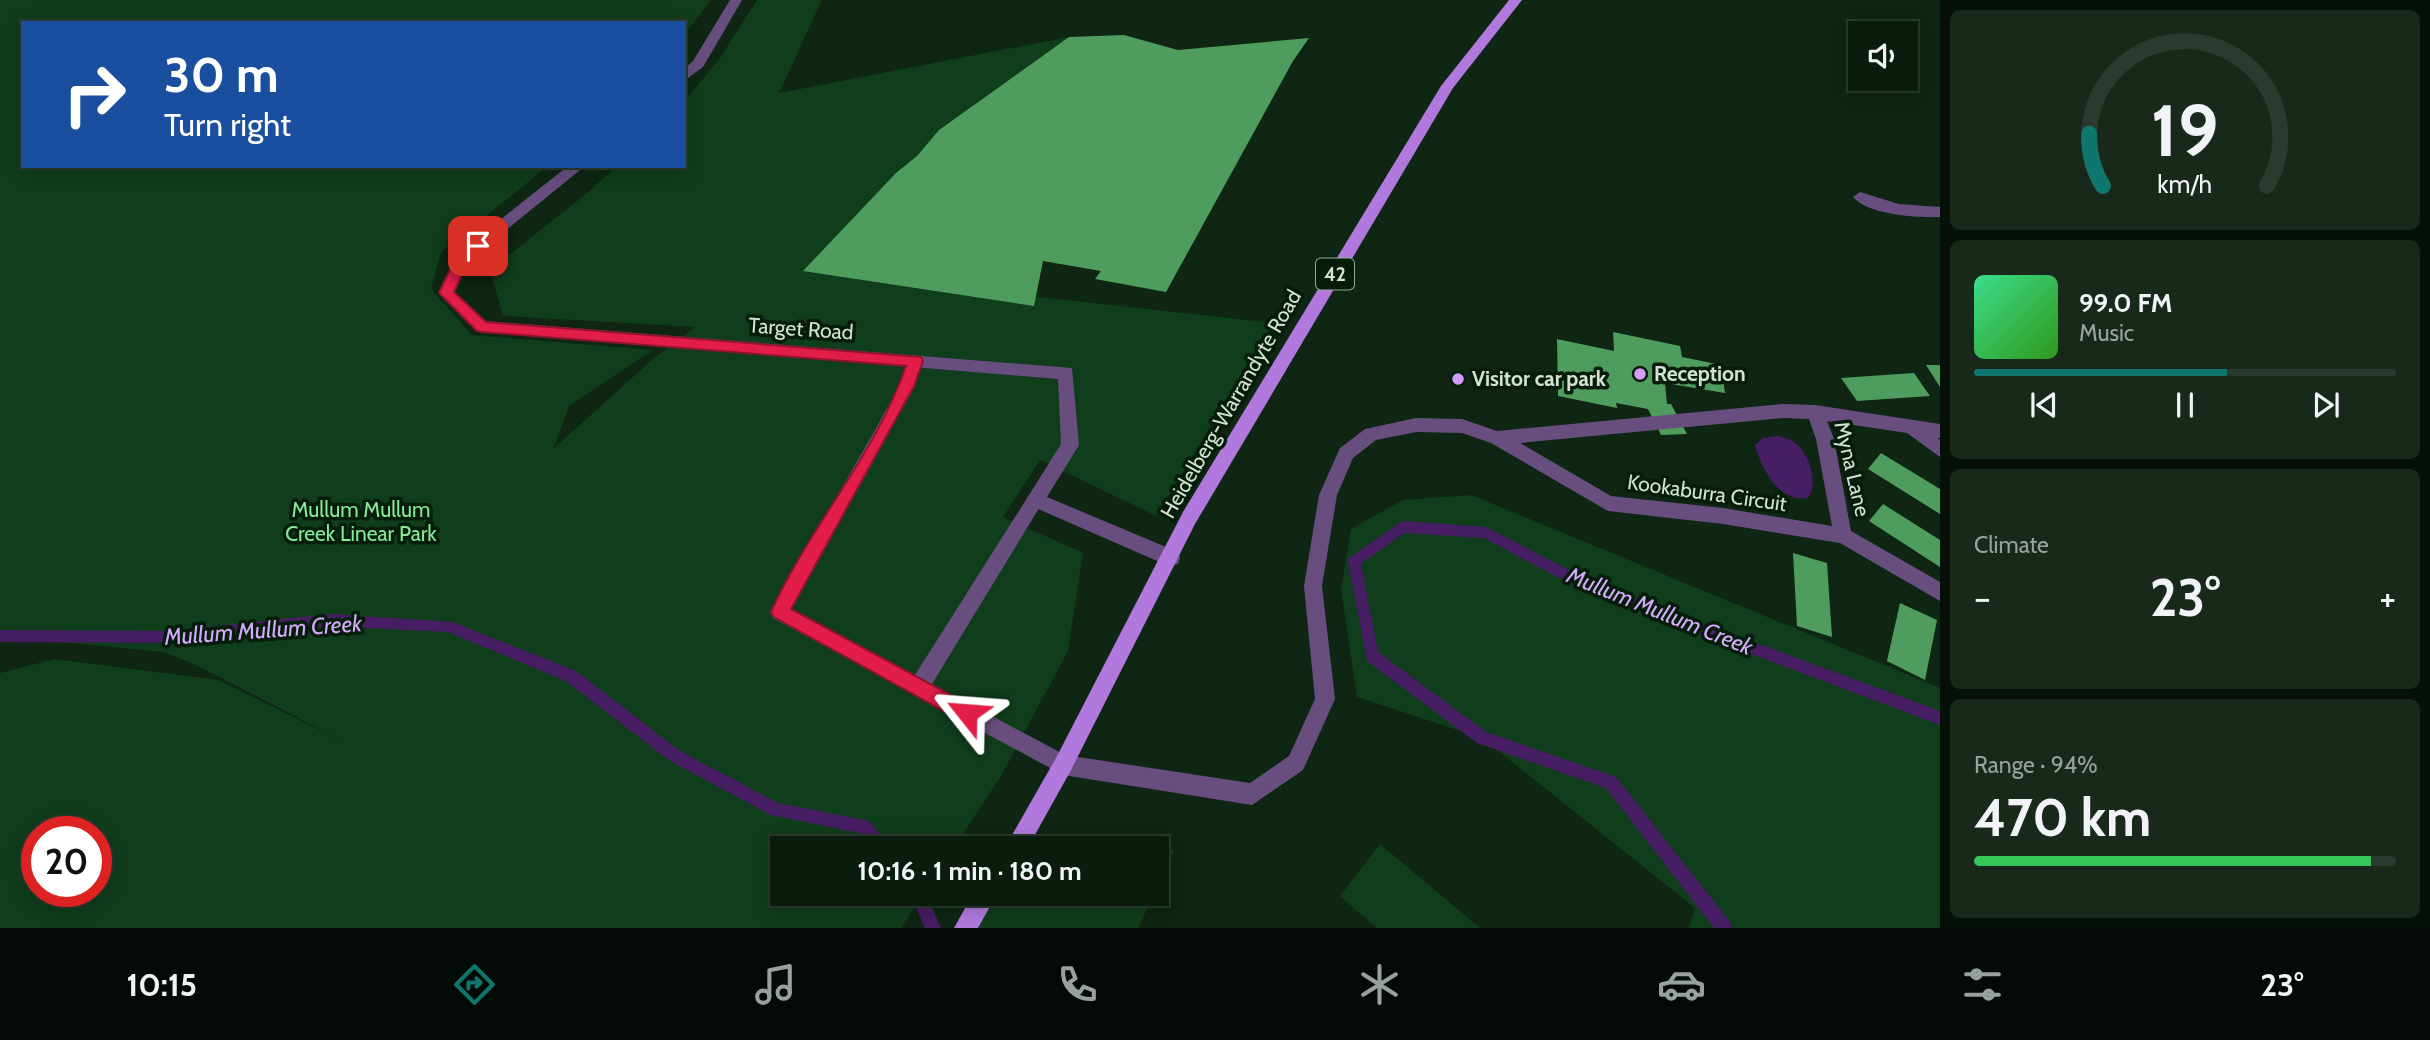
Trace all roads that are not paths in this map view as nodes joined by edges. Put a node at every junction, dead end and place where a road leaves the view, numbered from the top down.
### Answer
1 (736, 0) edge
2 (1516, 0) edge
3 (686, 75) edge
4 (575, 168) edge
5 (1860, 197) dead end
6 (1940, 212) edge
7 (915, 361) junction
8 (1815, 412) junction
9 (1911, 427) junction
10 (1940, 431) edge
11 (1497, 438) junction
12 (1940, 450) edge
13 (1035, 500) junction
14 (1843, 536) junction
15 (1171, 558) junction
16 (1940, 592) edge
17 (919, 687) junction
18 (1063, 765) junction
19 (1023, 836) edge
20 (979, 906) edge
21 (965, 928) edge

1 - 3 street
2 - 15 main road, Heidelberg-Warrandyte Road / 42
4 - 7 street, Target Road
5 - 6 street
7 - 13 street, Target Road
7 - 17 street
8 - 9 street
8 - 11 street
8 - 14 street, Myna Lane
9 - 10 street
9 - 12 street
11 - 14 street, Kookaburra Circuit
11 - 18 street
13 - 15 street
13 - 17 street
14 - 16 street, Kookaburra Circuit
15 - 18 main road, Heidelberg-Warrandyte Road / 42
17 - 18 street
18 - 19 main road, Heidelberg-Warrandyte Road / 42
20 - 21 main road

